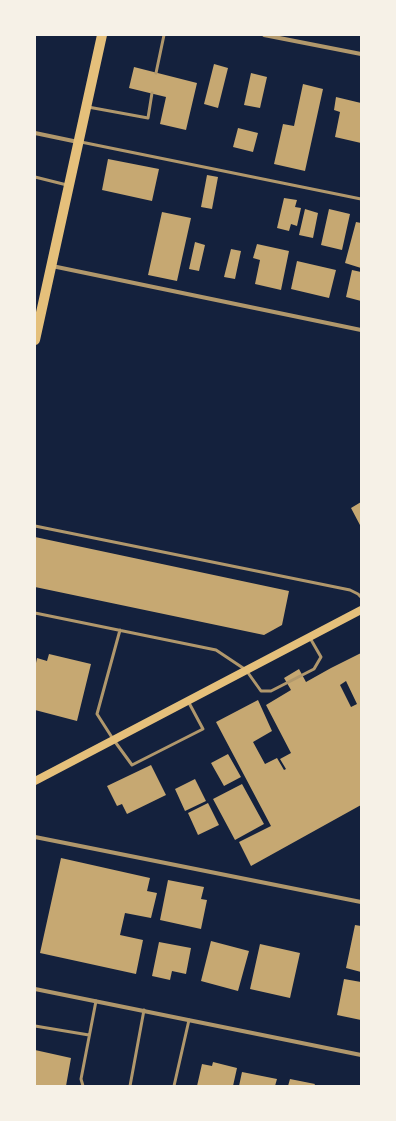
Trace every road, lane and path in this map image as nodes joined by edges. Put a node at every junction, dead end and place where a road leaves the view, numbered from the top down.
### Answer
1 (102, 35) edge
2 (164, 35) edge
3 (264, 35) edge
4 (361, 54) edge
5 (156, 73) dead end
6 (152, 93) dead end
7 (86, 107) junction
8 (35, 133) edge
9 (79, 142) junction
10 (35, 177) edge
11 (69, 185) junction
12 (361, 199) edge
13 (51, 266) junction
14 (37, 321) edge
15 (361, 330) edge
16 (35, 340) edge
17 (35, 526) edge
18 (361, 597) edge
19 (361, 610) edge
20 (35, 614) edge
21 (120, 630) junction
22 (309, 637) junction
23 (246, 670) junction
24 (188, 700) junction
25 (113, 739) junction
26 (35, 781) edge
27 (35, 837) edge
28 (361, 902) edge
29 (35, 988) edge
30 (96, 1001) junction
31 (144, 1010) junction
32 (189, 1020) junction
33 (35, 1026) edge
34 (89, 1035) junction
35 (361, 1054) edge
36 (83, 1086) edge
37 (130, 1086) edge
38 (174, 1086) edge

1 - 7 main road
2 - 5 lane
3 - 4 street
6 - 7 lane
7 - 9 main road
8 - 9 street
9 - 11 main road
9 - 12 lane
10 - 11 lane
11 - 13 main road
13 - 14 main road
13 - 15 street
14 - 16 main road
17 - 18 lane
19 - 22 main road
20 - 21 lane
21 - 23 lane
21 - 25 lane
22 - 23 main road
22 - 23 lane
23 - 24 main road
24 - 25 main road
24 - 25 lane
25 - 26 main road
27 - 28 street
29 - 30 street
30 - 31 street
30 - 34 lane
31 - 32 street
31 - 37 lane
32 - 35 street
32 - 38 lane
33 - 34 lane
34 - 36 lane

